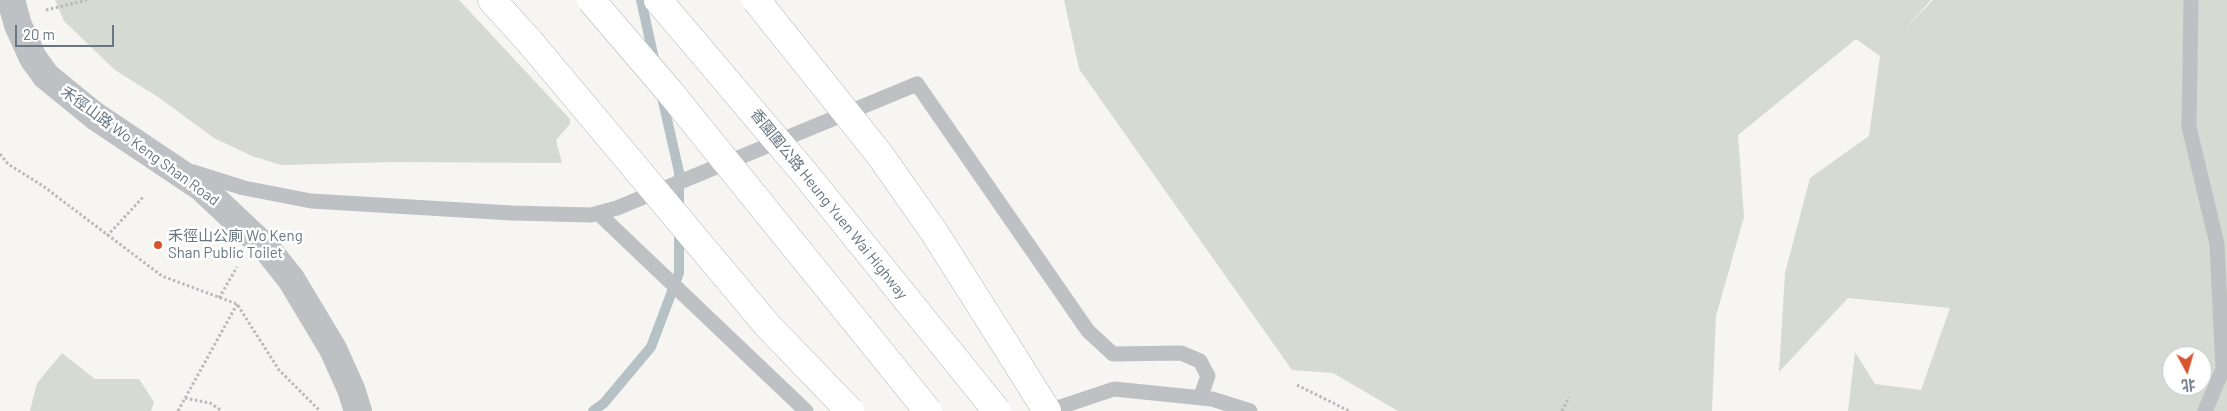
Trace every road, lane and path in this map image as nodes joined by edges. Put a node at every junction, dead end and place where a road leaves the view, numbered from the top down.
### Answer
1 (11, 0) edge
2 (87, 0) edge
3 (492, 0) edge
4 (591, 0) edge
5 (658, 0) edge
6 (756, 0) edge
7 (2191, 0) edge
8 (43, 11) dead end
9 (0, 154) edge
10 (154, 156) junction
11 (144, 196) dead end
12 (598, 213) junction
13 (107, 236) junction
14 (237, 267) dead end
15 (219, 298) junction
16 (237, 304) junction
17 (1297, 386) dead end
18 (1569, 397) dead end
19 (185, 398) junction
20 (1200, 398) junction
21 (178, 411) edge
22 (222, 411) edge
23 (320, 411) edge
24 (358, 411) edge
25 (806, 411) edge
26 (850, 411) edge
27 (928, 411) edge
28 (997, 411) edge
29 (1048, 411) edge
30 (1054, 411) edge
31 (1250, 411) edge
32 (1349, 411) edge
33 (1562, 411) edge
34 (2205, 411) edge

1 - 10 street, 禾徑山路 Wo Keng Shan Road
2 - 8 path
3 - 26 highway, bridge
4 - 27 highway, bridge
5 - 28 highway, 香園圍公路 Heung Yuen Wai Highway, bridge
6 - 29 highway, bridge
7 - 34 lane
9 - 13 path
10 - 12 lane
10 - 24 street, 禾徑山路 Wo Keng Shan Road
11 - 13 path
12 - 20 lane
12 - 25 lane
13 - 15 path
14 - 15 path
15 - 16 path
16 - 19 path
16 - 23 path
17 - 32 path
18 - 33 path
19 - 21 path
19 - 22 path
20 - 30 lane
20 - 31 lane

